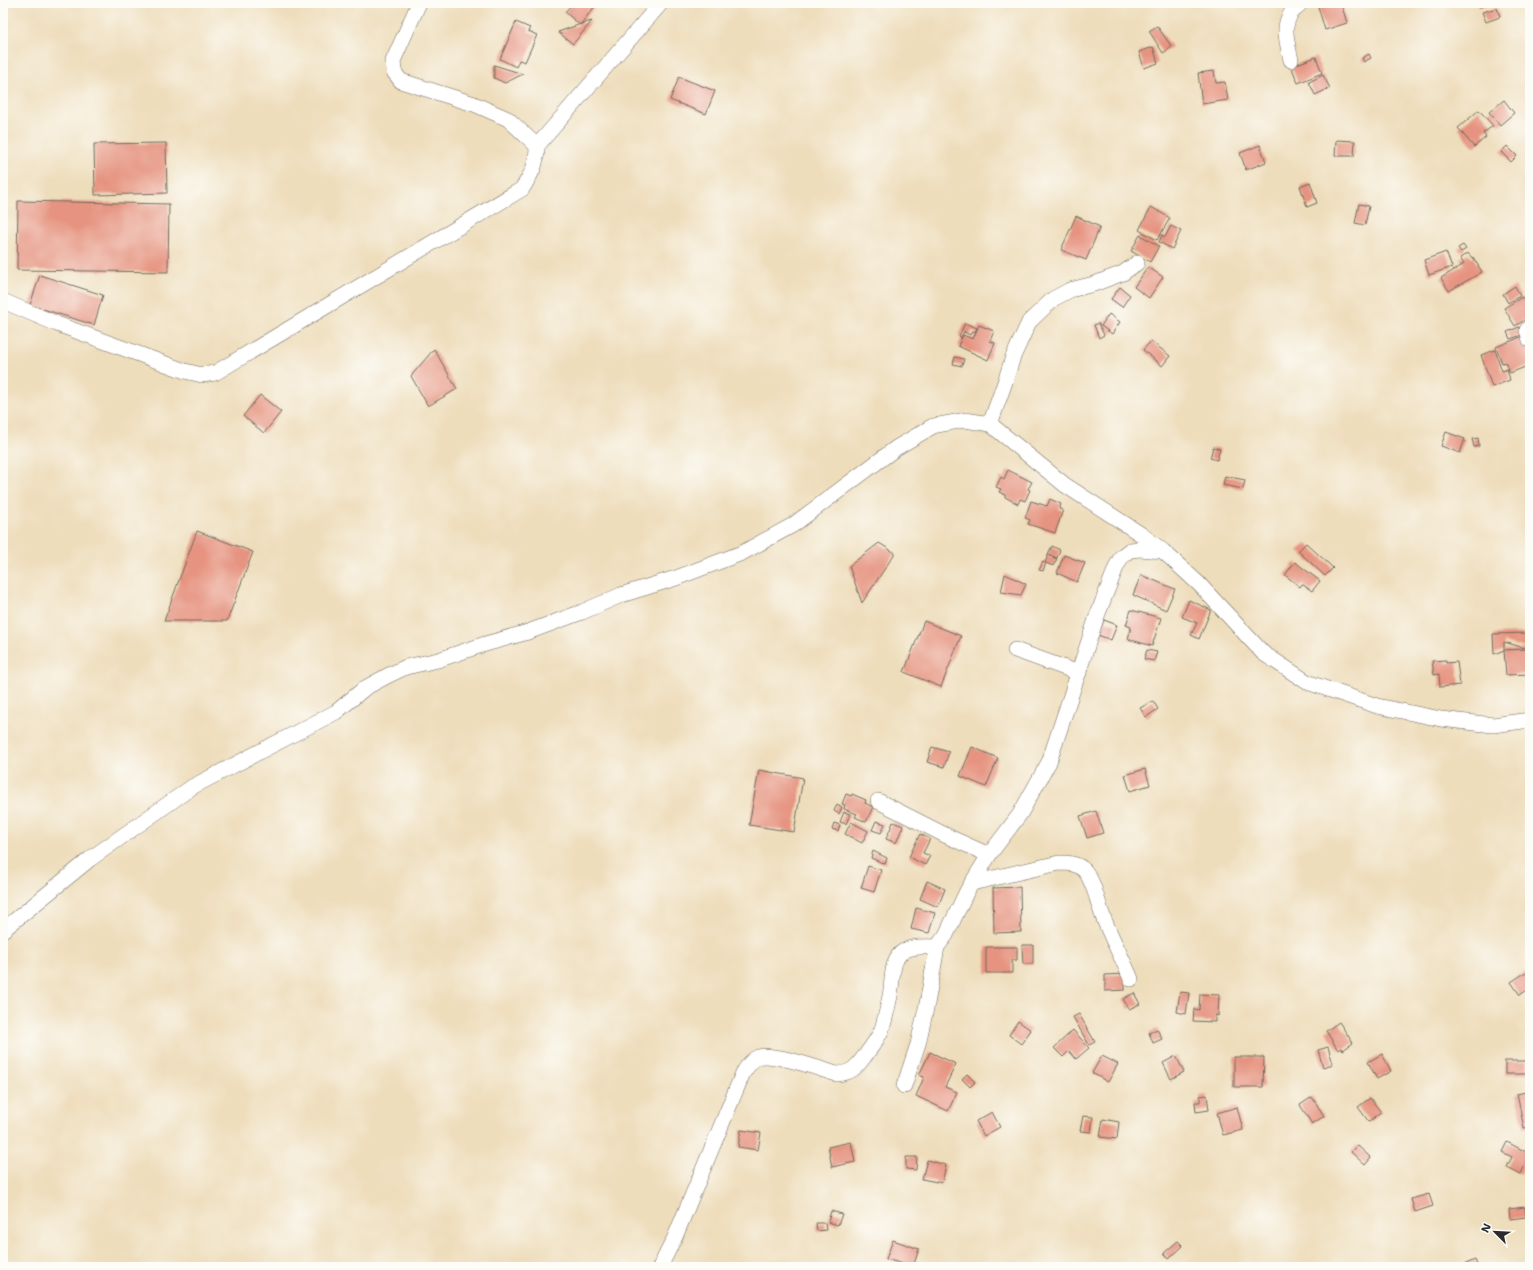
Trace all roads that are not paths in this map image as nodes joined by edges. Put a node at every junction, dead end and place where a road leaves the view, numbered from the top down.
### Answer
1 (419, 3) edge
2 (661, 3) edge
3 (1301, 3) edge
4 (1291, 60) dead end
5 (538, 146) junction
6 (1137, 263) dead end
7 (3, 300) edge
8 (990, 424) junction
9 (1163, 551) junction
10 (1015, 650) dead end
11 (1079, 673) junction
12 (1530, 720) edge
13 (878, 801) dead end
14 (989, 855) junction
15 (972, 883) junction
16 (3, 930) edge
17 (938, 947) junction
18 (1131, 979) dead end
19 (904, 1086) dead end
20 (660, 1267) edge

1 - 5 street
2 - 5 street
3 - 4 street
5 - 7 street
6 - 8 street
8 - 9 street
8 - 16 street
9 - 11 street
9 - 12 street
10 - 11 street
11 - 14 street
13 - 14 street
14 - 15 street
15 - 17 street
15 - 18 street
17 - 19 street
17 - 20 street

